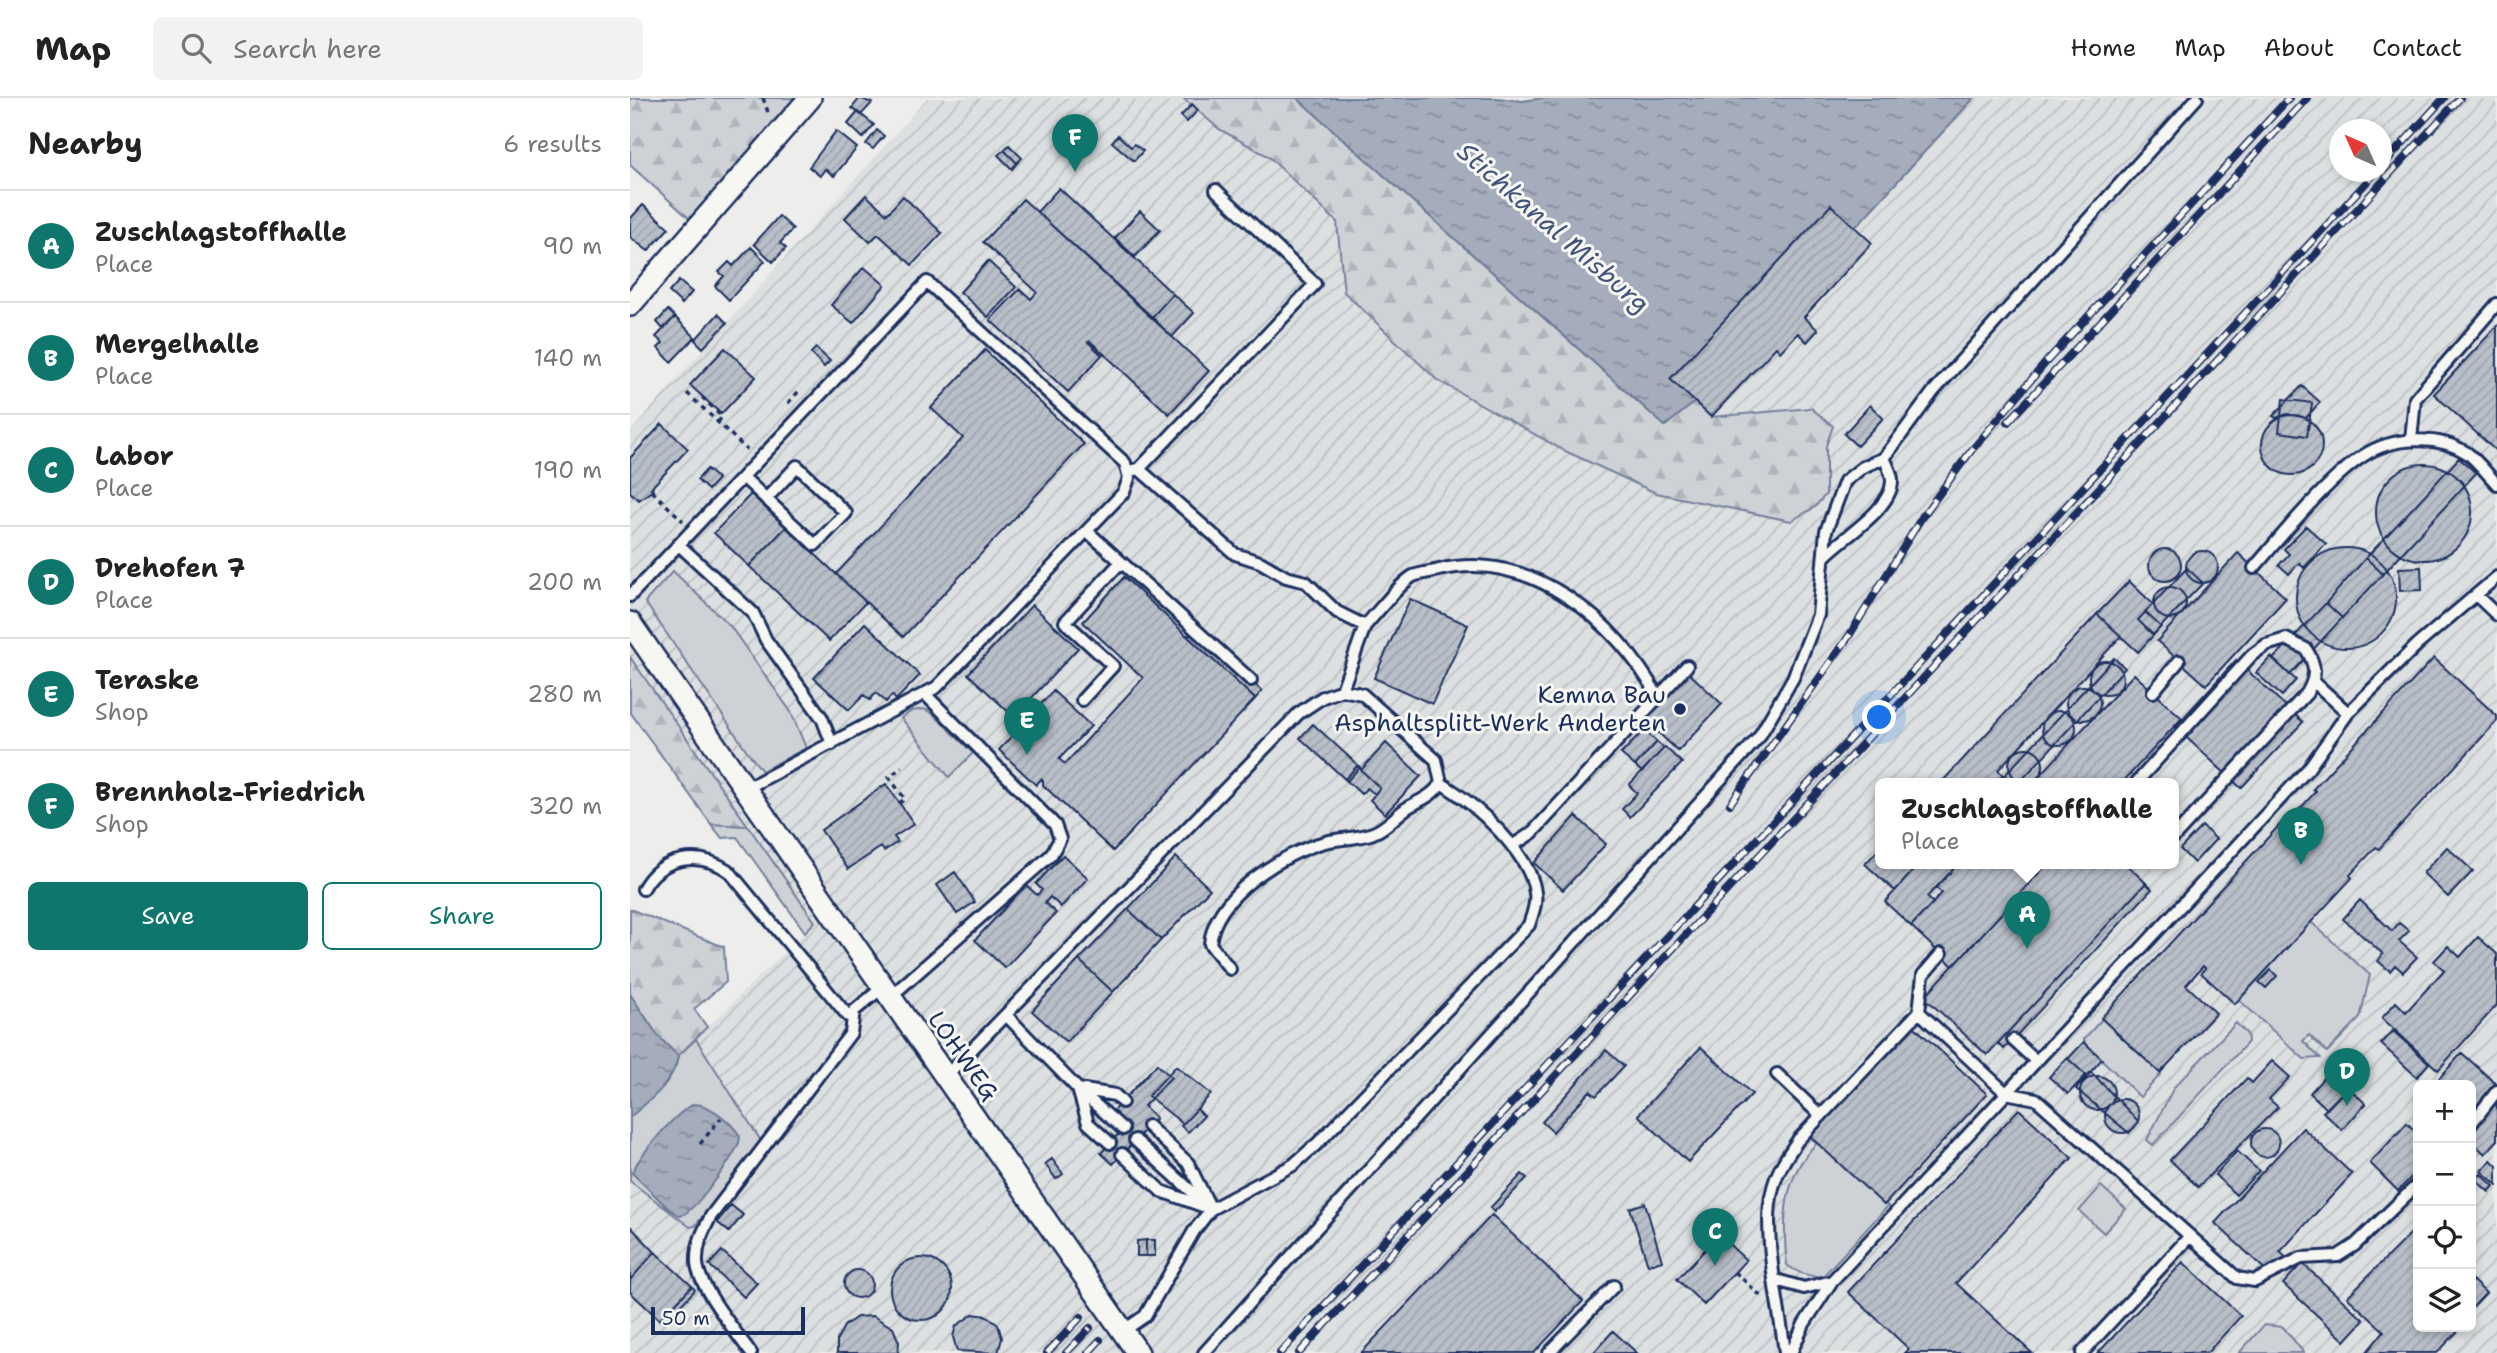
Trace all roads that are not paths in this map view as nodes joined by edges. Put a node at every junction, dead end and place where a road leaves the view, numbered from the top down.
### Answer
1 (810, 98) edge
2 (2197, 98) edge
3 (1216, 190) dead end
4 (630, 304) edge
5 (2497, 304) edge
6 (2411, 440) junction
7 (1884, 458) junction
8 (1134, 470) junction
9 (743, 478) junction
10 (2497, 484) edge
11 (766, 499) junction
12 (1089, 528) junction
13 (679, 545) junction
14 (1824, 557) junction
15 (1121, 562) junction
16 (2254, 568) dead end
17 (2497, 577) edge
18 (630, 596) edge
19 (2477, 596) junction
20 (2497, 615) edge
21 (630, 623) edge
22 (1365, 625) junction
23 (2179, 661) dead end
24 (1687, 666) dead end
25 (1251, 680) dead end
26 (2314, 682) junction
27 (1342, 690) junction
28 (2153, 692) dead end
29 (926, 695) junction
30 (1658, 697) junction
31 (1082, 700) dead end
32 (2348, 713) junction
33 (832, 744) junction
34 (2141, 778) edge
35 (1441, 783) junction
36 (745, 789) junction
37 (2179, 832) edge
38 (1512, 846) junction
39 (643, 890) dead end
40 (1941, 954) dead end
41 (1230, 969) dead end
42 (887, 992) junction
43 (1919, 1012) junction
44 (1006, 1015) junction
45 (853, 1017) junction
46 (2013, 1040) dead end
47 (2036, 1061) junction
48 (1777, 1074) dead end
49 (945, 1077) junction
50 (1079, 1089) junction
51 (2497, 1091) edge
52 (2006, 1093) junction
53 (1122, 1102) dead end
54 (1821, 1116) junction
55 (2476, 1118) edge
56 (1148, 1126) dead end
57 (1123, 1129) dead end
58 (1135, 1140) dead end
59 (1110, 1143) dead end
60 (1122, 1154) dead end
61 (2413, 1189) edge
62 (1211, 1209) junction
63 (2190, 1236) junction
64 (1776, 1280) junction
65 (1832, 1281) junction
66 (1614, 1286) dead end
67 (1123, 1331) junction
68 (751, 1353) edge
69 (1138, 1353) edge
70 (1204, 1353) edge
71 (1549, 1353) edge
72 (1785, 1353) edge
73 (1791, 1353) edge
74 (2082, 1353) edge

1 - 4 street
2 - 7 lane
3 - 8 lane
5 - 6 lane
6 - 10 lane
6 - 16 lane
7 - 14 lane
7 - 14 lane
8 - 9 lane
8 - 12 lane
8 - 22 lane
9 - 11 lane
9 - 13 lane
11 - 11 lane
12 - 15 lane
12 - 29 lane
13 - 18 lane
13 - 33 lane
14 - 70 lane
15 - 25 lane
15 - 31 lane
17 - 19 lane
19 - 20 lane
19 - 32 lane
21 - 36 street, LOHWEG
22 - 27 lane
22 - 30 lane
23 - 28 lane
24 - 30 lane
26 - 32 lane
26 - 34 lane
26 - 37 lane
27 - 35 lane
27 - 44 lane
29 - 33 lane
29 - 42 lane
30 - 38 lane
32 - 47 lane
33 - 36 lane
35 - 38 lane
35 - 41 lane
36 - 42 street, LOHWEG
38 - 62 lane
39 - 45 lane
40 - 43 lane
42 - 45 lane
42 - 49 street, LOHWEG
43 - 52 lane
43 - 54 lane
44 - 49 lane
44 - 50 lane
45 - 68 lane
46 - 47 lane
47 - 52 lane
48 - 54 lane
49 - 67 street, LOHWEG
50 - 53 lane
50 - 57 lane
50 - 59 lane
51 - 55 lane
52 - 63 lane
52 - 65 lane
54 - 64 lane
56 - 62 lane
58 - 62 lane
60 - 62 lane
61 - 63 lane
62 - 67 lane
63 - 74 lane
64 - 65 lane
64 - 72 lane
65 - 73 lane
66 - 71 lane
67 - 69 street, LOHWEG

